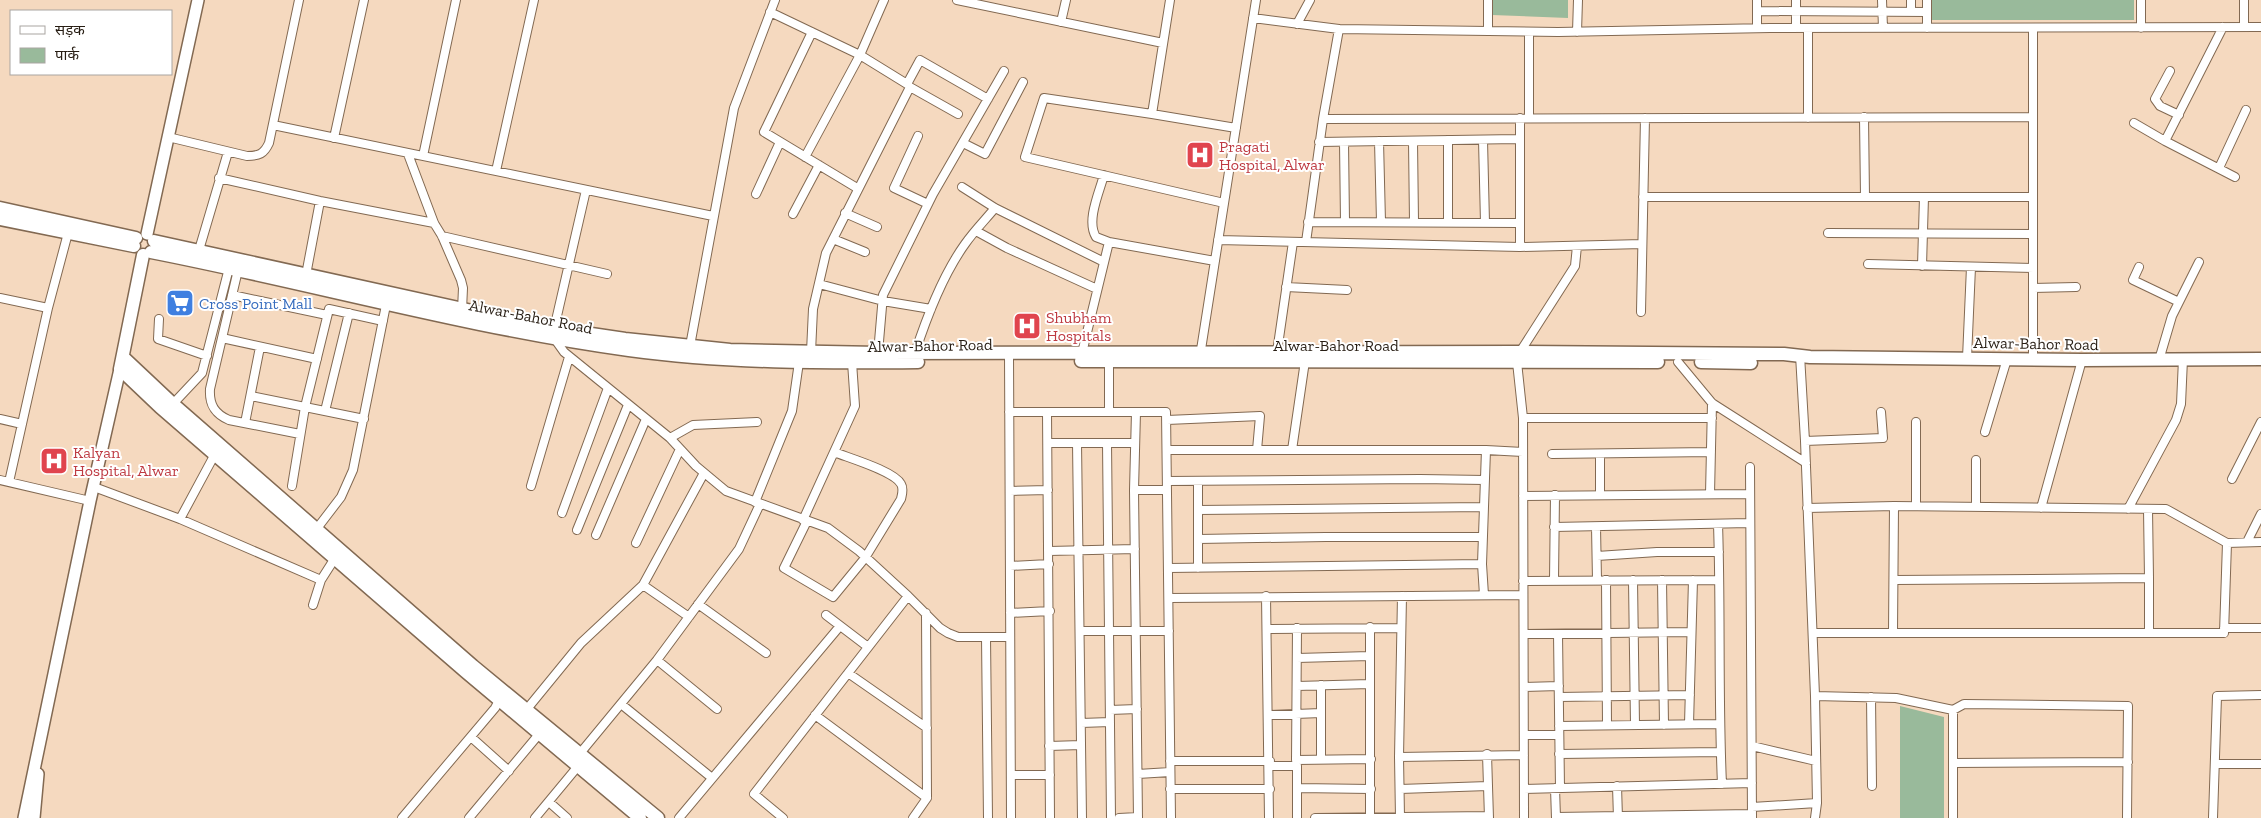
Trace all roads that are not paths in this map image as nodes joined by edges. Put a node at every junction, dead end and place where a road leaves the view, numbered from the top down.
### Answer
1 (198, 0) edge
2 (299, 0) edge
3 (364, 0) edge
4 (456, 0) edge
5 (534, 0) edge
6 (775, 0) edge
7 (884, 0) edge
8 (957, 0) edge
9 (1002, 0) edge
10 (1066, 0) edge
11 (1170, 0) edge
12 (1256, 0) edge
13 (1310, 0) edge
14 (1488, 0) edge
15 (1578, 0) edge
16 (1756, 0) edge
17 (1796, 0) edge
18 (1882, 0) edge
19 (1911, 0) edge
20 (1927, 0) edge
21 (2141, 0) edge
22 (2244, 0) edge
23 (1000, 9) junction
24 (1757, 11) junction
25 (770, 12) junction
26 (1796, 12) junction
27 (1882, 12) junction
28 (1911, 12) junction
29 (1927, 12) junction
30 (1253, 18) junction
31 (1061, 22) junction
32 (1297, 24) junction
33 (2223, 27) junction
34 (2244, 27) junction
35 (2261, 27) edge
36 (1757, 28) junction
37 (1796, 28) junction
38 (1808, 28) junction
39 (1883, 28) junction
40 (1927, 28) junction
41 (2032, 28) junction
42 (2141, 28) junction
43 (1339, 29) junction
44 (1488, 31) junction
45 (812, 32) junction
46 (1529, 32) junction
47 (1577, 32) junction
48 (1163, 44) junction
49 (860, 55) junction
50 (1004, 71) dead end
51 (2170, 71) dead end
52 (1024, 82) dead end
53 (908, 85) junction
54 (988, 99) junction
55 (2246, 110) dead end
56 (958, 114) dead end
57 (1152, 114) junction
58 (2178, 115) junction
59 (2033, 117) junction
60 (1520, 118) junction
61 (1529, 118) junction
62 (1645, 118) junction
63 (1808, 118) junction
64 (1864, 118) junction
65 (1323, 119) junction
66 (2134, 123) dead end
67 (273, 125) junction
68 (1236, 128) junction
69 (918, 136) dead end
70 (168, 137) junction
71 (334, 138) junction
72 (1518, 139) junction
73 (1448, 140) junction
74 (1483, 140) junction
75 (1379, 141) junction
76 (1413, 141) junction
77 (2165, 141) junction
78 (780, 142) junction
79 (1319, 142) junction
80 (1344, 142) junction
81 (963, 143) junction
82 (228, 152) junction
83 (408, 154) junction
84 (423, 156) junction
85 (805, 157) junction
86 (819, 165) junction
87 (2219, 168) junction
88 (496, 171) junction
89 (1104, 175) junction
90 (2236, 177) dead end
91 (219, 178) junction
92 (962, 187) dead end
93 (857, 188) junction
94 (586, 190) junction
95 (756, 194) dead end
96 (1643, 197) junction
97 (1865, 197) junction
98 (1924, 197) junction
99 (2033, 197) junction
100 (320, 201) junction
101 (1224, 203) junction
102 (928, 204) junction
103 (0, 208) edge
104 (995, 208) junction
105 (845, 213) junction
106 (793, 214) dead end
107 (713, 216) junction
108 (0, 219) edge
109 (1308, 222) junction
110 (1345, 222) junction
111 (1381, 222) junction
112 (1414, 222) junction
113 (1448, 222) junction
114 (1485, 223) junction
115 (1519, 223) junction
116 (434, 224) junction
117 (877, 227) dead end
118 (976, 231) junction
119 (68, 233) junction
120 (1828, 233) dead end
121 (1924, 234) junction
122 (2033, 234) junction
123 (442, 236) junction
124 (833, 239) junction
125 (1218, 240) junction
126 (1109, 242) junction
127 (1292, 242) junction
128 (1306, 242) junction
129 (144, 244) junction
130 (1642, 244) junction
131 (1577, 246) junction
132 (1520, 247) junction
133 (199, 250) junction
134 (865, 252) dead end
135 (1215, 261) junction
136 (1104, 262) junction
137 (2199, 262) dead end
138 (569, 264) junction
139 (1868, 264) dead end
140 (1922, 266) junction
141 (1971, 267) junction
142 (2139, 267) dead end
143 (2033, 268) junction
144 (234, 269) junction
145 (607, 274) dead end
146 (306, 275) junction
147 (819, 284) junction
148 (1286, 287) junction
149 (2076, 287) dead end
150 (2033, 288) junction
151 (1098, 289) junction
152 (1347, 290) dead end
153 (232, 295) junction
154 (0, 298) edge
155 (387, 298) junction
156 (883, 302) junction
157 (2179, 302) junction
158 (48, 308) junction
159 (931, 309) junction
160 (462, 310) junction
161 (1641, 312) dead end
162 (349, 313) junction
163 (327, 315) junction
164 (158, 319) dead end
165 (383, 321) junction
166 (554, 334) junction
167 (222, 338) junction
168 (690, 346) junction
169 (260, 347) junction
170 (811, 352) junction
171 (1277, 352) junction
172 (878, 353) junction
173 (915, 353) junction
174 (1082, 353) junction
175 (207, 356) junction
176 (569, 356) junction
177 (1009, 357) junction
178 (1200, 357) junction
179 (1518, 357) junction
180 (1803, 358) junction
181 (1967, 358) junction
182 (317, 359) junction
183 (2007, 359) junction
184 (2033, 359) junction
185 (2182, 359) junction
186 (2261, 359) edge
187 (2082, 360) junction
188 (2159, 360) junction
189 (1305, 361) junction
190 (799, 362) junction
191 (852, 362) junction
192 (1109, 362) junction
193 (1678, 362) junction
194 (122, 363) junction
195 (608, 388) junction
196 (251, 396) junction
197 (1712, 403) junction
198 (628, 405) junction
199 (305, 407) junction
200 (170, 408) junction
201 (325, 411) junction
202 (1009, 412) junction
203 (1048, 412) junction
204 (1108, 412) junction
205 (1136, 412) junction
206 (1881, 412) dead end
207 (1523, 418) junction
208 (1712, 418) junction
209 (0, 419) edge
210 (646, 419) junction
211 (364, 420) junction
212 (1167, 420) junction
213 (758, 422) dead end
214 (1916, 422) dead end
215 (2261, 422) edge
216 (245, 423) junction
217 (22, 424) junction
218 (1985, 432) dead end
219 (300, 434) junction
220 (670, 438) junction
221 (1805, 441) junction
222 (1048, 443) junction
223 (1077, 443) junction
224 (1107, 443) junction
225 (1135, 443) junction
226 (680, 449) junction
227 (1167, 450) junction
228 (1257, 450) junction
229 (1292, 450) junction
230 (1486, 450) junction
231 (834, 452) junction
232 (1523, 452) junction
233 (1711, 452) junction
234 (215, 454) junction
235 (1552, 454) dead end
236 (1600, 454) junction
237 (1976, 460) dead end
238 (1806, 463) junction
239 (1750, 467) dead end
240 (704, 473) junction
241 (2232, 479) dead end
242 (0, 480) edge
243 (1485, 480) junction
244 (1167, 481) junction
245 (9, 482) junction
246 (1198, 482) junction
247 (292, 486) dead end
248 (531, 486) dead end
249 (94, 487) junction
250 (1048, 490) junction
251 (1134, 490) junction
252 (1167, 490) junction
253 (1010, 492) junction
254 (1710, 494) junction
255 (1750, 494) junction
256 (1600, 495) junction
257 (1523, 496) junction
258 (1555, 496) junction
259 (90, 501) junction
260 (757, 503) junction
261 (1894, 506) junction
262 (1916, 506) junction
263 (1484, 507) junction
264 (1976, 507) junction
265 (1806, 508) junction
266 (2041, 508) junction
267 (2128, 509) junction
268 (2148, 509) junction
269 (1198, 510) junction
270 (562, 513) dead end
271 (2261, 514) edge
272 (180, 519) junction
273 (805, 520) junction
274 (1749, 523) junction
275 (1718, 524) junction
276 (1596, 526) junction
277 (1554, 527) junction
278 (577, 530) dead end
279 (314, 533) junction
280 (596, 535) dead end
281 (1483, 537) junction
282 (1198, 540) junction
283 (2247, 542) junction
284 (2261, 542) edge
285 (636, 543) dead end
286 (2227, 543) junction
287 (1135, 549) junction
288 (1108, 550) junction
289 (1049, 551) junction
290 (1079, 551) junction
291 (1719, 552) junction
292 (1597, 556) junction
293 (335, 558) junction
294 (865, 558) junction
295 (1049, 564) junction
296 (1482, 564) junction
297 (1010, 566) junction
298 (1168, 568) junction
299 (1198, 568) junction
300 (2149, 578) junction
301 (321, 580) junction
302 (1554, 580) junction
303 (1597, 580) junction
304 (1606, 580) junction
305 (1633, 580) junction
306 (1662, 580) junction
307 (1693, 580) junction
308 (1718, 580) junction
309 (1894, 580) junction
310 (1523, 581) junction
311 (643, 585) junction
312 (1523, 595) junction
313 (908, 596) junction
314 (1266, 596) junction
315 (1402, 596) junction
316 (1484, 596) junction
317 (1168, 598) junction
318 (698, 604) junction
319 (313, 605) dead end
320 (399, 607) junction
321 (1050, 611) junction
322 (926, 613) junction
323 (1010, 613) junction
324 (826, 615) dead end
325 (689, 617) junction
326 (840, 626) junction
327 (1370, 627) junction
328 (1297, 628) junction
329 (1401, 628) junction
330 (2224, 628) junction
331 (2261, 628) edge
332 (1267, 629) junction
333 (1080, 631) junction
334 (1137, 631) junction
335 (1169, 631) junction
336 (1109, 632) junction
337 (1691, 632) junction
338 (1606, 633) junction
339 (1635, 633) junction
340 (1663, 633) junction
341 (1814, 633) junction
342 (1893, 633) junction
343 (2149, 633) junction
344 (1524, 634) junction
345 (1558, 634) junction
346 (986, 637) junction
347 (1010, 637) junction
348 (868, 647) junction
349 (766, 653) dead end
350 (1370, 656) junction
351 (1297, 658) junction
352 (657, 660) junction
353 (848, 673) junction
354 (1370, 684) junction
355 (1321, 685) junction
356 (1297, 686) junction
357 (1559, 686) junction
358 (1524, 687) junction
359 (1663, 695) junction
360 (1690, 695) junction
361 (2261, 695) edge
362 (1606, 696) junction
363 (1635, 696) junction
364 (1814, 696) junction
365 (1559, 697) junction
366 (1871, 697) junction
367 (500, 699) junction
368 (620, 704) junction
369 (527, 709) junction
370 (1137, 709) junction
371 (717, 710) dead end
372 (1110, 710) junction
373 (1953, 710) junction
374 (1321, 713) junction
375 (1296, 714) junction
376 (815, 715) junction
377 (1269, 715) junction
378 (1110, 722) junction
379 (1081, 723) junction
380 (1664, 724) junction
381 (1689, 724) junction
382 (1719, 724) junction
383 (1606, 725) junction
384 (1635, 725) junction
385 (1559, 726) junction
386 (926, 728) junction
387 (540, 733) junction
388 (1524, 735) junction
389 (1559, 735) junction
390 (471, 737) junction
391 (1081, 745) junction
392 (1049, 746) junction
393 (1752, 746) junction
394 (38, 750) junction
395 (1720, 752) junction
396 (1487, 754) junction
397 (1560, 754) junction
398 (1524, 755) junction
399 (1399, 757) junction
400 (1321, 759) junction
401 (1371, 759) junction
402 (578, 760) junction
403 (1170, 761) junction
404 (1816, 761) junction
405 (2128, 762) junction
406 (1953, 763) junction
407 (1270, 764) junction
408 (2215, 764) junction
409 (2261, 764) edge
410 (509, 771) junction
411 (1170, 772) junction
412 (1138, 774) junction
413 (1011, 775) junction
414 (1050, 775) junction
415 (712, 778) junction
416 (1752, 783) junction
417 (1722, 784) junction
418 (1488, 786) junction
419 (1617, 786) junction
420 (1872, 786) dead end
421 (1298, 788) junction
422 (1557, 788) junction
423 (1170, 789) junction
424 (1270, 789) junction
425 (1370, 789) junction
426 (1400, 789) junction
427 (1524, 789) junction
428 (927, 798) junction
429 (549, 802) junction
430 (1817, 803) junction
431 (1752, 813) edge
432 (1370, 817) edge
433 (1400, 817) edge
434 (1489, 817) edge
435 (1556, 817) edge
436 (1590, 817) edge
437 (1618, 817) edge
438 (24, 818) edge
439 (34, 818) edge
440 (402, 818) edge
441 (469, 818) edge
442 (535, 818) edge
443 (567, 818) edge
444 (640, 818) edge
445 (658, 818) edge
446 (679, 818) edge
447 (783, 818) edge
448 (913, 818) edge
449 (988, 818) edge
450 (1011, 818) edge
451 (1050, 818) edge
452 (1082, 818) edge
453 (1110, 818) edge
454 (1119, 818) edge
455 (1138, 818) edge
456 (1171, 818) edge
457 (1269, 818) edge
458 (1297, 818) edge
459 (1315, 818) edge
460 (1524, 818) edge
461 (1815, 818) edge
462 (1953, 818) edge
463 (2127, 818) edge
464 (2213, 818) edge

1 - 70 street
2 - 67 street
3 - 71 street
4 - 84 street
5 - 88 street
6 - 25 street
7 - 49 street
8 - 23 street
9 - 23 street
10 - 31 street
11 - 48 street
12 - 30 street
13 - 32 street
14 - 44 street
15 - 47 street
16 - 24 street
17 - 26 street
18 - 27 street
19 - 28 street
20 - 29 street
21 - 42 street
22 - 34 street
23 - 31 street
24 - 26 street
24 - 36 street
25 - 45 street
25 - 107 street
26 - 27 street
26 - 37 street
27 - 28 street
27 - 39 street
28 - 29 street
29 - 40 street
30 - 32 street
30 - 68 street
31 - 48 street
32 - 43 street
33 - 34 street
33 - 42 street
33 - 58 street
34 - 35 street
36 - 37 street
36 - 47 street
37 - 38 street
38 - 39 street
38 - 63 street
39 - 40 street
40 - 41 street
41 - 42 street
41 - 59 street
43 - 44 street
43 - 65 street
44 - 46 street
45 - 49 street
45 - 78 street
46 - 47 street
46 - 61 street
48 - 57 street
49 - 53 street
49 - 85 street
50 - 54 street
51 - 58 street
52 - 81 street
53 - 54 street
53 - 56 street
53 - 93 street
54 - 81 street
55 - 87 street
57 - 68 street
57 - 89 street
58 - 77 street
59 - 64 street
59 - 99 street
60 - 61 street
60 - 65 street
60 - 72 street
61 - 62 street
62 - 63 street
62 - 96 street
63 - 64 street
64 - 97 street
65 - 79 street
66 - 77 street
67 - 71 street
67 - 82 street
68 - 101 street
69 - 102 street
70 - 82 street
70 - 129 street
71 - 83 street
72 - 74 street
72 - 115 street
73 - 74 street
73 - 76 street
73 - 113 street
74 - 114 street
75 - 76 street
75 - 80 street
75 - 111 street
76 - 112 street
77 - 87 street
78 - 85 street
78 - 95 street
79 - 80 street
79 - 109 street
80 - 110 street
81 - 102 street
82 - 91 street
83 - 84 street
83 - 116 street
84 - 88 street
85 - 86 street
86 - 93 street
86 - 106 street
87 - 90 street
88 - 94 street
89 - 101 street
89 - 126 street
91 - 100 street
91 - 133 street
92 - 104 street
93 - 105 street
94 - 107 street
94 - 138 street
96 - 97 street
96 - 130 street
97 - 98 street
98 - 99 street
98 - 121 street
99 - 122 street
100 - 116 street
100 - 146 street
101 - 125 street
102 - 156 street
103 - 129 main road
104 - 118 street
104 - 136 street
105 - 117 street
105 - 124 street
107 - 168 street
108 - 119 main road
109 - 110 street
109 - 128 street
110 - 111 street
111 - 112 street
112 - 113 street
113 - 114 street
114 - 115 street
115 - 132 street
116 - 123 street
118 - 151 street
118 - 159 street
119 - 129 main road
119 - 158 street
120 - 121 street
121 - 122 street
121 - 140 street
122 - 143 street
123 - 138 street
123 - 160 street
124 - 134 street
124 - 147 street
125 - 127 street
125 - 135 street
126 - 135 street
126 - 136 street
127 - 128 street
127 - 148 street
128 - 132 street
129 - 133 main road, Alwar-Bahor Road
129 - 144 main road, Alwar-Bahor Road
129 - 194 main road
130 - 131 street
130 - 161 street
131 - 132 street
131 - 179 street
133 - 146 main road, Alwar-Bahor Road
135 - 178 street
136 - 151 street
137 - 157 street
138 - 145 street
138 - 166 street
139 - 140 street
140 - 141 street
141 - 143 street
141 - 181 street
142 - 157 street
143 - 150 street
144 - 153 street
144 - 155 main road, Alwar-Bahor Road
144 - 175 street
146 - 155 main road, Alwar-Bahor Road
147 - 156 street
147 - 170 street
148 - 152 street
148 - 171 street
149 - 150 street
150 - 184 street
151 - 174 street
153 - 163 street
153 - 167 street
154 - 158 street
155 - 160 main road, Alwar-Bahor Road
155 - 165 street
155 - 166 main road, Alwar-Bahor Road
156 - 159 street
156 - 172 street
157 - 188 street
158 - 217 street
159 - 173 street
160 - 166 main road, Alwar-Bahor Road
162 - 163 street
162 - 165 street
162 - 201 street
163 - 182 street
164 - 175 street
165 - 211 street
166 - 168 main road, Alwar-Bahor Road
166 - 176 street
166 - 190 main road, Alwar-Bahor Road
167 - 169 street
167 - 216 street
168 - 170 main road, Alwar-Bahor Road
169 - 182 street
169 - 196 street
170 - 172 main road, Alwar-Bahor Road
171 - 178 main road, Alwar-Bahor Road
171 - 179 main road, Alwar-Bahor Road
172 - 173 main road, Alwar-Bahor Road
173 - 177 main road, Alwar-Bahor Road
174 - 177 main road, Alwar-Bahor Road
174 - 178 main road, Alwar-Bahor Road
175 - 200 street
176 - 195 street
176 - 248 street
177 - 191 main road, Alwar-Bahor Road
177 - 192 main road, Alwar-Bahor Road
177 - 202 street
178 - 189 main road, Alwar-Bahor Road
178 - 192 main road, Alwar-Bahor Road
179 - 180 main road, Alwar-Bahor Road
179 - 189 main road, Alwar-Bahor Road
179 - 193 main road, Alwar-Bahor Road
179 - 207 street
180 - 181 main road, Alwar-Bahor Road
180 - 193 main road, Alwar-Bahor Road
180 - 221 street
181 - 183 main road, Alwar-Bahor Road
182 - 199 street
183 - 184 main road, Alwar-Bahor Road
183 - 218 street
184 - 187 main road, Alwar-Bahor Road
185 - 186 main road, Alwar-Bahor Road
185 - 188 main road, Alwar-Bahor Road
185 - 267 street
187 - 188 main road, Alwar-Bahor Road
187 - 266 street
189 - 229 street
190 - 191 main road, Alwar-Bahor Road
190 - 260 street
191 - 231 street
192 - 204 street
193 - 197 street
194 - 200 main road
194 - 249 street
195 - 198 street
195 - 270 street
196 - 199 street
196 - 216 street
197 - 208 street
197 - 238 street
198 - 210 street
198 - 278 street
199 - 201 street
199 - 219 street
200 - 234 main road
200 - 279 main road
201 - 211 street
202 - 203 street
202 - 253 street
203 - 204 street
203 - 222 street
204 - 205 street
205 - 212 street
205 - 225 street
206 - 221 street
207 - 208 street
207 - 232 street
208 - 233 street
209 - 217 street
210 - 220 street
210 - 280 street
211 - 279 street
212 - 227 street
212 - 228 street
213 - 220 street
214 - 262 street
215 - 241 street
216 - 219 street
217 - 245 street
219 - 247 street
220 - 226 street
221 - 238 street
222 - 223 street
222 - 250 street
223 - 224 street
223 - 290 street
224 - 225 street
224 - 288 street
225 - 251 street
226 - 240 street
226 - 285 street
227 - 228 street
227 - 244 street
228 - 229 street
229 - 230 street
230 - 232 street
230 - 243 street
231 - 273 street
231 - 294 street
232 - 257 street
233 - 236 street
233 - 254 street
234 - 272 street
234 - 279 main road
235 - 236 street
236 - 256 street
237 - 264 street
238 - 265 street
239 - 255 street
240 - 260 street
240 - 311 street
242 - 245 street
243 - 246 street
243 - 263 street
244 - 246 street
244 - 252 street
245 - 259 street
246 - 269 street
249 - 259 street
249 - 272 street
250 - 253 street
250 - 289 street
251 - 252 street
251 - 287 street
252 - 298 street
253 - 297 street
254 - 255 street
254 - 256 street
255 - 274 street
256 - 258 street
257 - 258 street
257 - 310 street
258 - 277 street
259 - 394 street
260 - 273 street
260 - 318 street
261 - 262 street
261 - 265 street
261 - 309 street
262 - 264 street
263 - 269 street
263 - 281 street
264 - 266 street
265 - 341 street
266 - 267 street
267 - 268 street
268 - 286 street
268 - 300 street
269 - 282 street
271 - 283 street
272 - 301 street
273 - 294 street
273 - 294 street
274 - 275 street
274 - 393 street
275 - 276 street
275 - 291 street
276 - 277 street
276 - 292 street
277 - 302 street
279 - 293 main road
279 - 320 main road
281 - 282 street
281 - 296 street
282 - 299 street
283 - 284 street
283 - 286 street
286 - 330 street
287 - 288 street
287 - 334 street
288 - 290 street
288 - 336 street
289 - 290 street
289 - 295 street
290 - 333 street
291 - 292 street
291 - 308 street
292 - 303 street
293 - 301 street
293 - 320 main road
294 - 313 street
295 - 297 street
295 - 321 street
296 - 299 street
296 - 316 street
297 - 323 street
298 - 299 street
298 - 317 street
300 - 309 street
300 - 343 street
301 - 319 street
302 - 303 street
302 - 310 street
303 - 304 street
304 - 305 street
304 - 338 street
305 - 306 street
305 - 339 street
306 - 307 street
306 - 340 street
307 - 308 street
307 - 337 street
308 - 382 street
309 - 342 street
310 - 312 street
311 - 325 street
311 - 369 street
312 - 316 street
312 - 344 street
313 - 322 street
313 - 348 street
314 - 315 street
314 - 317 street
314 - 332 street
315 - 316 street
315 - 329 street
317 - 335 street
318 - 325 street
318 - 349 street
320 - 367 main road
320 - 369 main road
321 - 323 street
321 - 392 street
322 - 346 street
322 - 386 street
323 - 347 street
324 - 326 street
325 - 352 street
326 - 348 street
326 - 415 street
327 - 328 street
327 - 329 street
327 - 350 street
328 - 332 street
328 - 351 street
329 - 399 street
330 - 331 street
330 - 343 street
332 - 377 street
333 - 336 street
333 - 379 street
334 - 335 street
334 - 336 street
334 - 370 street
335 - 403 street
336 - 372 street
337 - 340 street
337 - 360 street
338 - 339 street
338 - 345 street
338 - 362 street
339 - 340 street
339 - 363 street
340 - 359 street
341 - 342 street
341 - 364 street
342 - 343 street
344 - 345 street
344 - 358 street
345 - 357 street
346 - 347 street
346 - 449 street
347 - 413 street
348 - 353 street
350 - 351 street
350 - 354 street
351 - 356 street
352 - 368 street
352 - 371 street
353 - 376 street
353 - 386 street
354 - 355 street
354 - 401 street
355 - 356 street
355 - 374 street
356 - 375 street
357 - 358 street
357 - 365 street
358 - 388 street
359 - 360 street
359 - 363 street
359 - 380 street
360 - 381 street
361 - 408 street
362 - 363 street
362 - 365 street
362 - 383 street
363 - 384 street
364 - 366 street
364 - 404 street
365 - 385 street
366 - 373 street
366 - 420 street
367 - 387 main road
367 - 390 street
368 - 402 street
368 - 415 street
369 - 402 main road
370 - 372 street
370 - 412 street
372 - 378 street
373 - 405 street
373 - 406 street
374 - 375 street
374 - 400 street
375 - 377 street
375 - 400 street
376 - 428 street
376 - 447 street
377 - 407 street
378 - 379 street
378 - 453 street
379 - 391 street
380 - 381 street
380 - 384 street
381 - 382 street
382 - 395 street
383 - 384 street
383 - 385 street
385 - 389 street
386 - 428 street
387 - 402 main road
387 - 410 street
388 - 389 street
388 - 398 street
389 - 397 street
390 - 410 street
390 - 440 street
391 - 392 street
391 - 452 street
392 - 414 street
393 - 404 street
393 - 416 street
394 - 438 street
394 - 439 street
395 - 397 street
395 - 417 street
396 - 398 street
396 - 399 street
396 - 418 street
397 - 422 street
398 - 427 street
399 - 426 street
400 - 401 street
401 - 425 street
402 - 429 street
402 - 444 main road
402 - 445 main road
403 - 407 street
403 - 411 street
404 - 430 street
405 - 406 street
405 - 463 street
406 - 462 street
407 - 421 street
407 - 424 street
408 - 409 street
408 - 464 street
410 - 441 street
411 - 412 street
411 - 423 street
412 - 455 street
413 - 414 street
413 - 450 street
414 - 451 street
415 - 446 street
416 - 417 street
416 - 431 street
417 - 419 street
418 - 426 street
418 - 434 street
419 - 422 street
419 - 437 street
421 - 425 street
421 - 458 street
422 - 427 street
422 - 435 street
423 - 424 street
423 - 456 street
424 - 457 street
425 - 432 street
426 - 433 street
427 - 460 street
428 - 448 street
429 - 442 street
429 - 443 street
430 - 431 street
430 - 461 street
431 - 437 street
432 - 433 street
432 - 459 street
433 - 434 street
435 - 436 street
436 - 437 street
454 - 455 street

